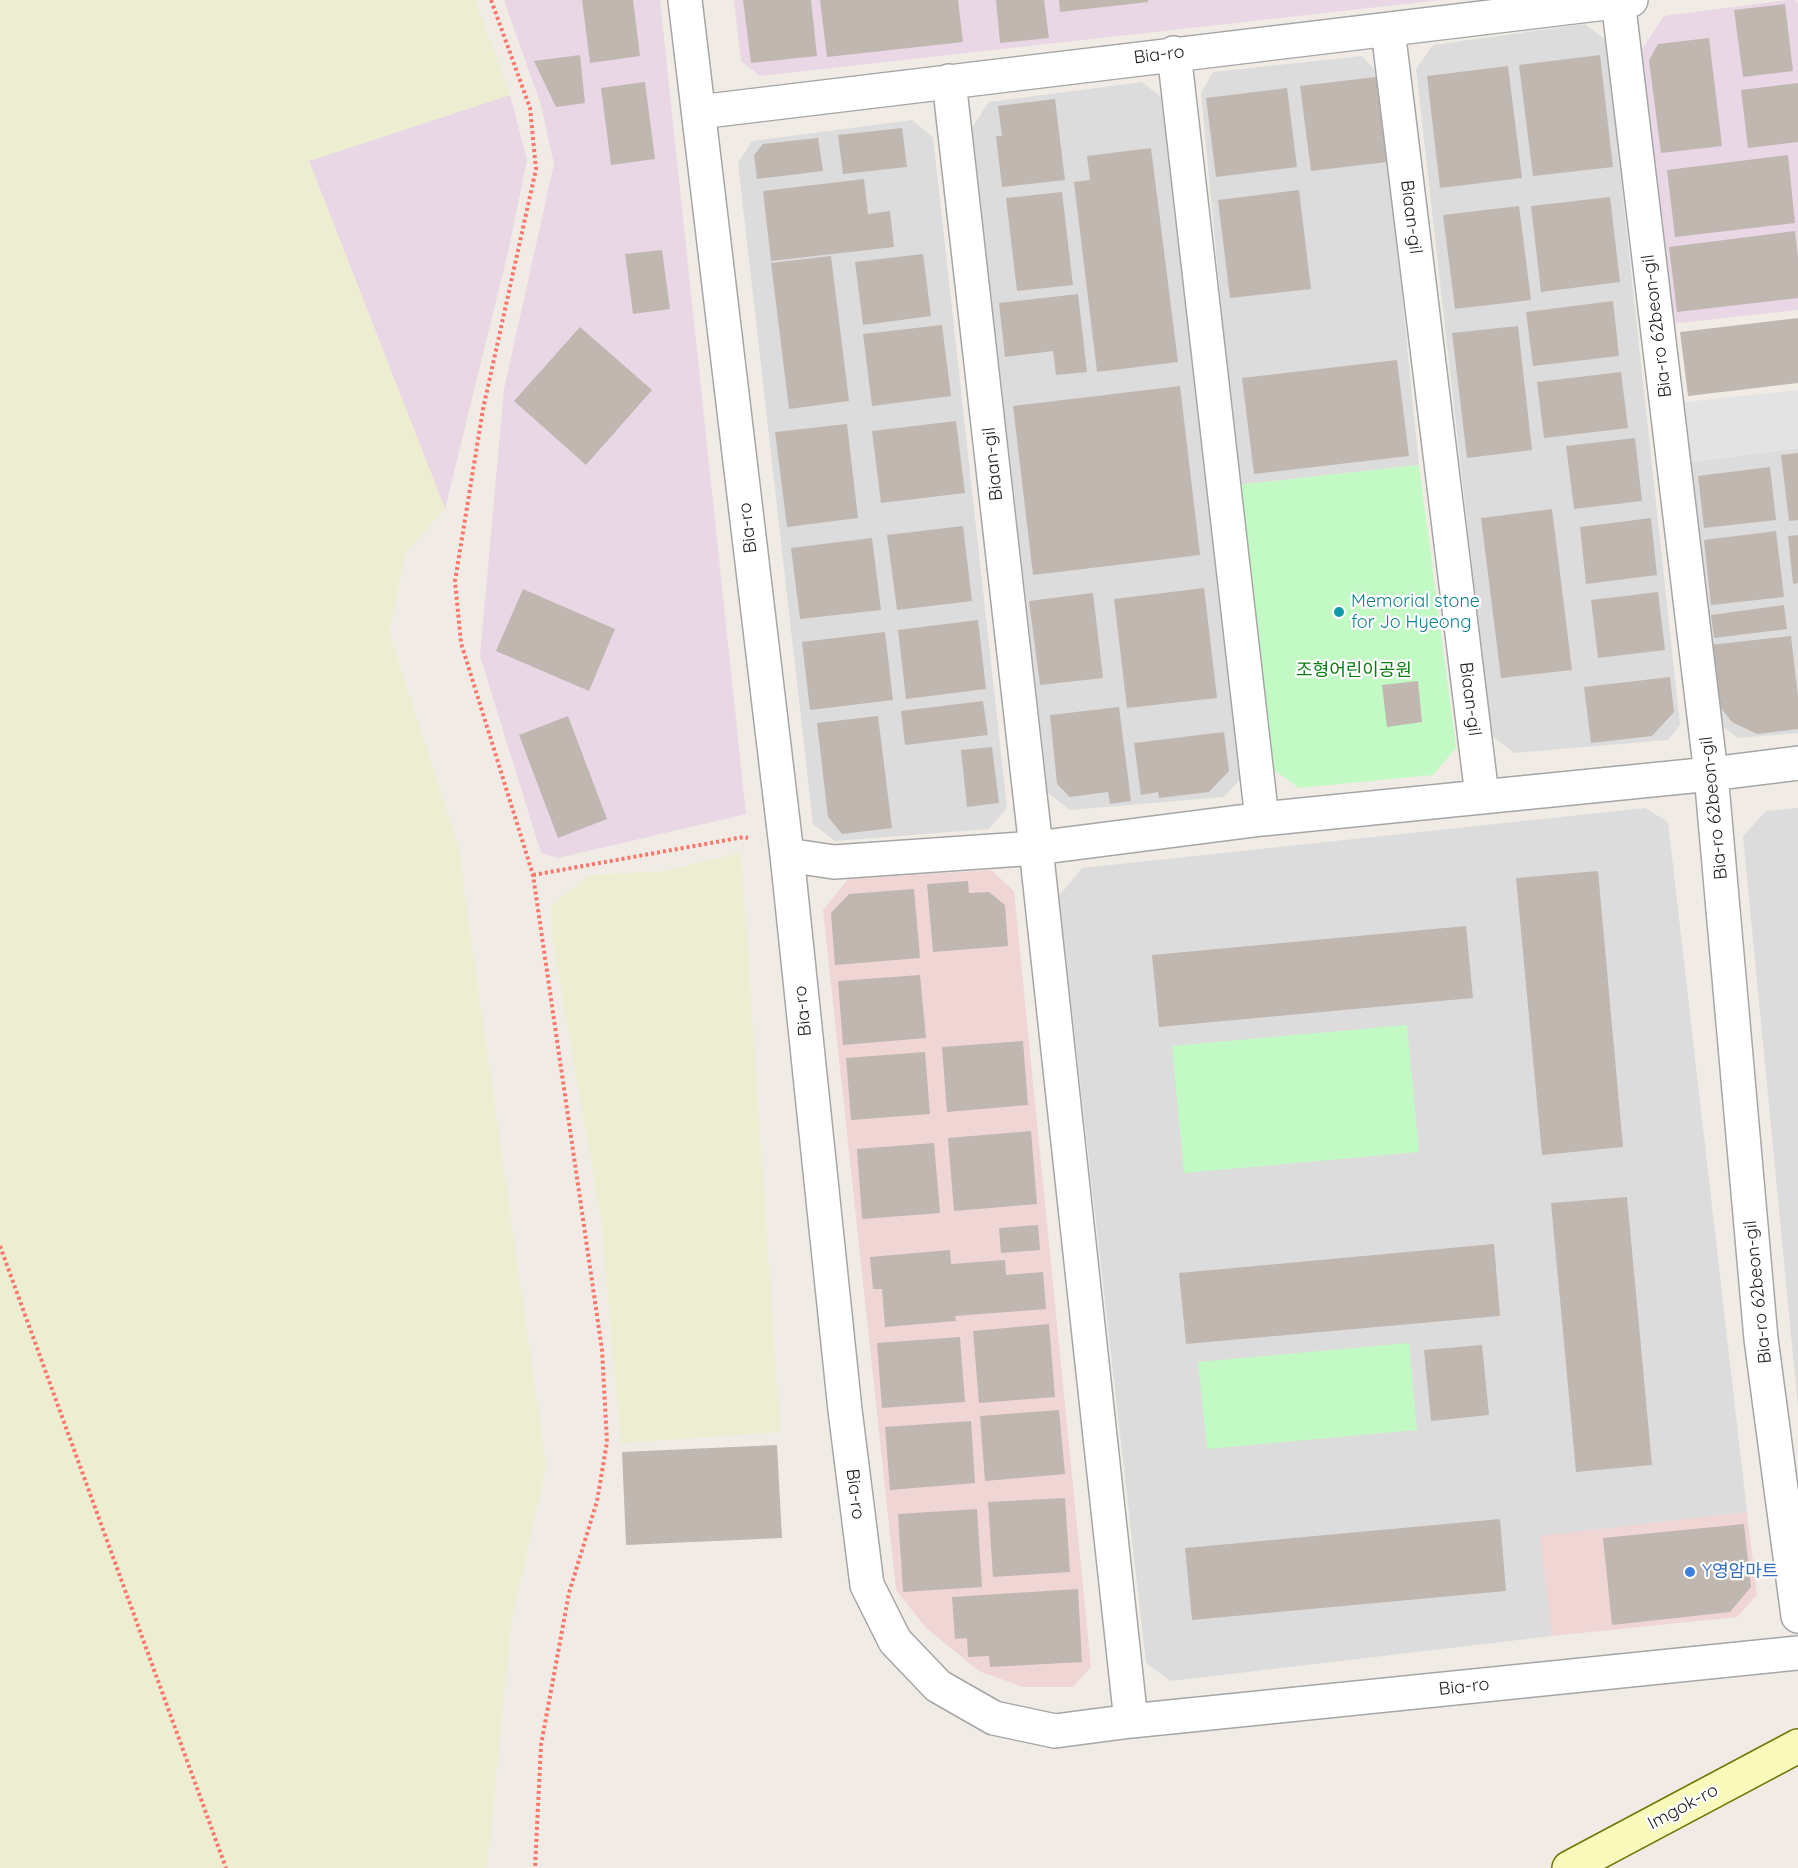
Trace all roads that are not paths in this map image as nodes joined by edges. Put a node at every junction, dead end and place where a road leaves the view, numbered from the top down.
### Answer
1 (685, 0) edge
2 (1623, 0) edge
3 (1388, 30) junction
4 (1174, 54) junction
5 (949, 81) junction
6 (699, 112) junction
7 (1798, 763) edge
8 (1711, 774) junction
9 (1482, 796) junction
10 (1262, 819) junction
11 (1036, 848) junction
12 (787, 855) junction
13 (1798, 1616) edge
14 (1798, 1653) edge
15 (1131, 1721) junction
16 (1798, 1746) edge
17 (1569, 1868) edge

1 - 6 street, Bia-ro
2 - 3 street, Bia-ro
2 - 8 street, Bia-ro 62beon-gil
3 - 4 street, Bia-ro
3 - 9 street, Biaan-gil
4 - 5 street, Bia-ro
4 - 10 street
5 - 6 street, Bia-ro
5 - 11 street, Biaan-gil
6 - 12 street, Bia-ro
7 - 8 street
8 - 9 street
8 - 13 street, Bia-ro 62beon-gil
9 - 10 street
10 - 11 street
11 - 12 street
11 - 15 street
12 - 15 street, Bia-ro
14 - 15 street, Bia-ro
16 - 17 main road, Imgok-ro

